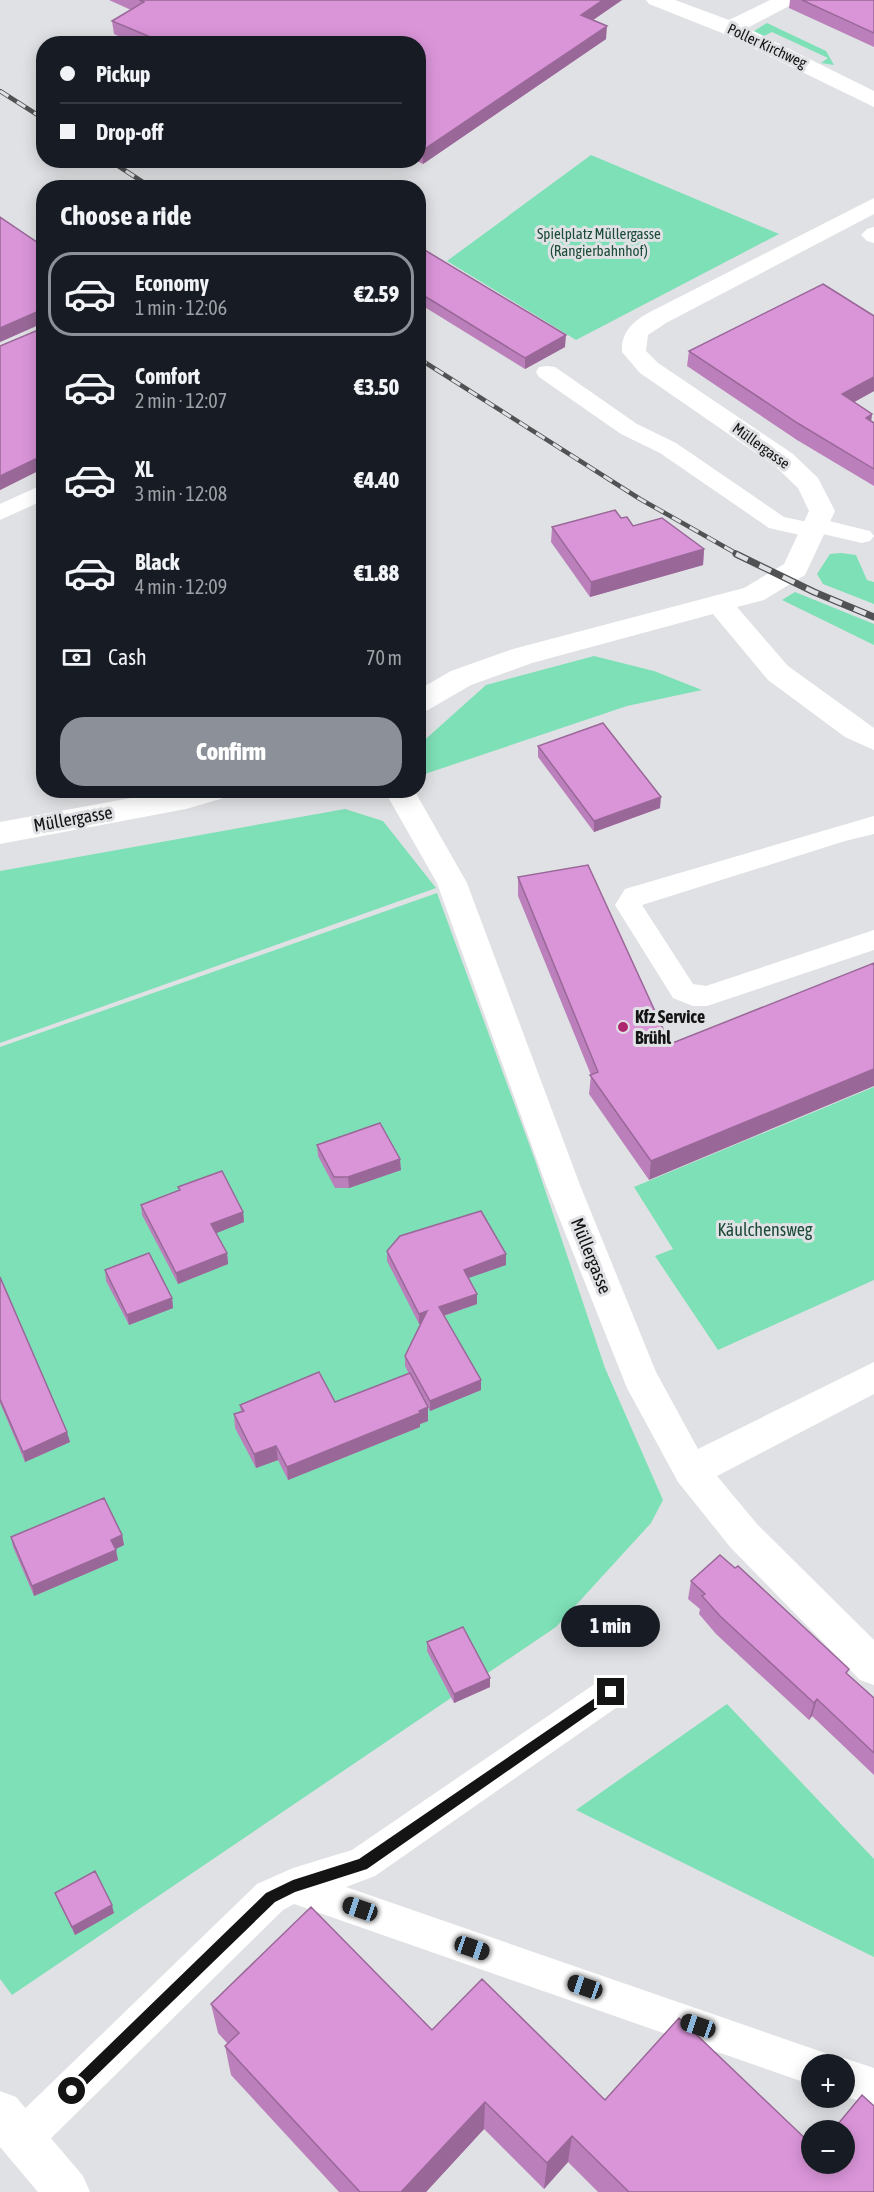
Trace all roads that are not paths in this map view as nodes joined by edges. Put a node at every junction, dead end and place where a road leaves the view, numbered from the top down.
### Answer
1 (656, 0) edge
2 (786, 0) edge
3 (730, 28) junction
4 (874, 100) edge
5 (874, 205) edge
6 (547, 372) dead end
7 (36, 495) edge
8 (0, 513) edge
9 (815, 528) junction
10 (862, 536) dead end
11 (720, 605) junction
12 (426, 698) edge
13 (874, 740) edge
14 (189, 798) edge
15 (404, 798) edge
16 (874, 825) edge
17 (0, 833) edge
18 (874, 940) edge
19 (874, 1377) edge
20 (691, 1471) junction
21 (874, 1667) edge
22 (611, 1692) dead end
23 (293, 1886) junction
24 (801, 2062) edge
25 (855, 2081) edge
26 (874, 2087) edge
27 (11, 2126) edge
28 (68, 2192) edge

1 - 3 street, Poller Kirchweg
2 - 3 street
3 - 4 street, Poller Kirchweg
5 - 9 street, Müllergasse
6 - 9 lane
7 - 8 lane
9 - 10 lane
9 - 11 street, Müllergasse
11 - 12 street, Müllergasse
11 - 13 street
14 - 17 street, Müllergasse
15 - 20 street, Müllergasse
16 - 18 lane
19 - 20 street
20 - 21 street, Müllergasse
22 - 23 lane
23 - 24 lane
23 - 27 lane
25 - 26 lane
27 - 28 street

